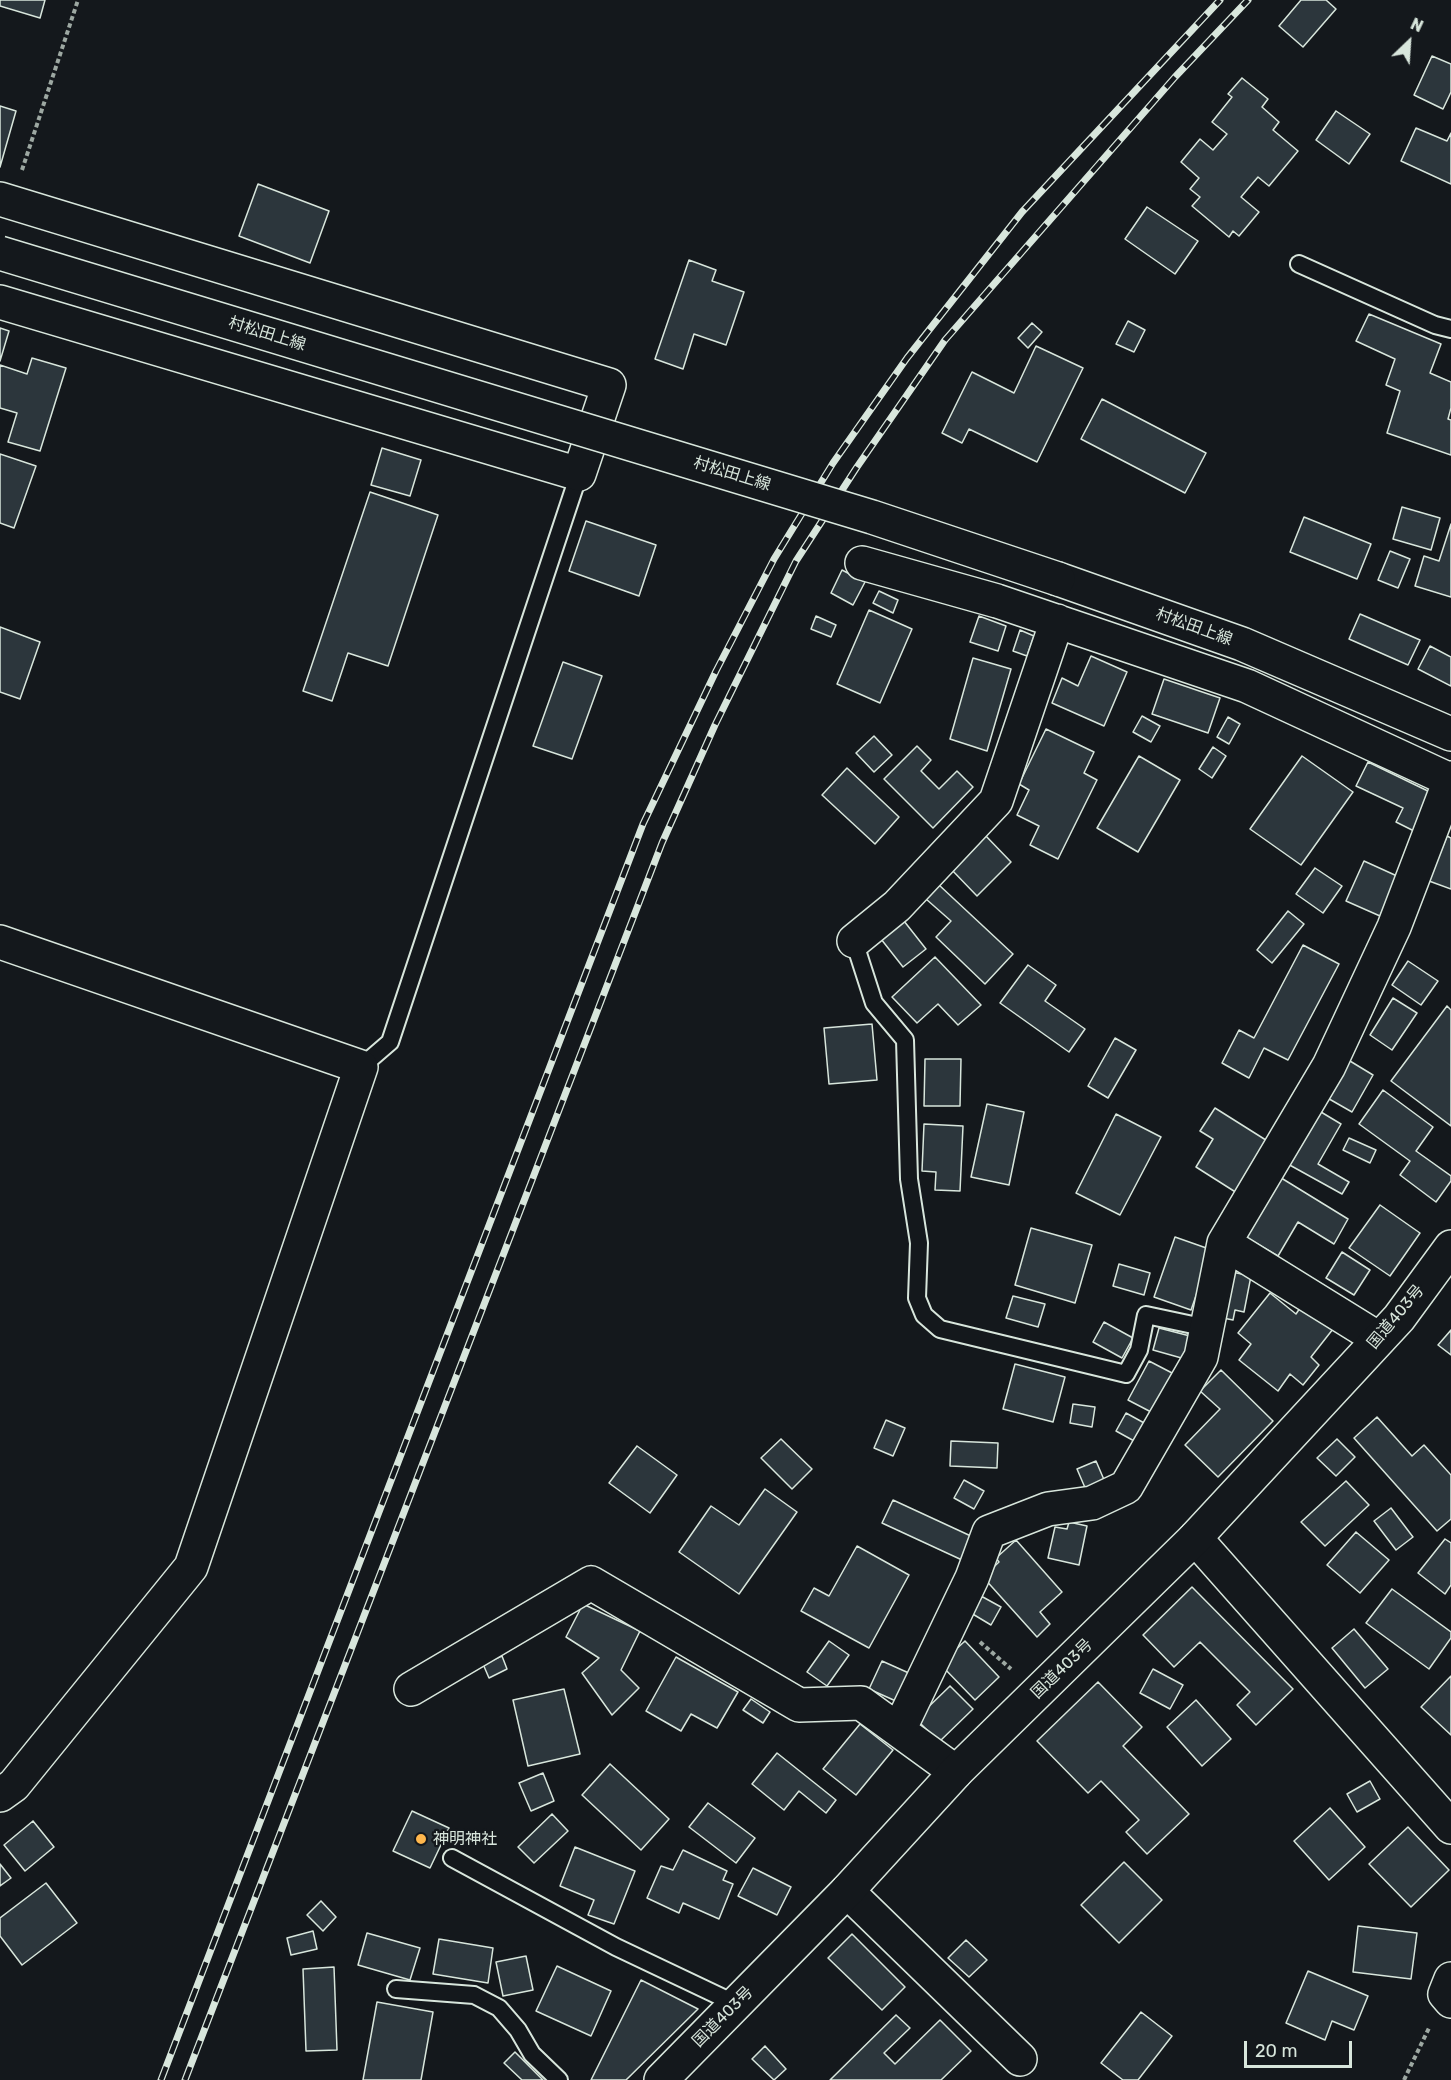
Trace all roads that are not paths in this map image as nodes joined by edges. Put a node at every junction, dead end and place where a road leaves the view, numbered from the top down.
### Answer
1 (5, 200) edge
2 (0, 253) edge
3 (1299, 264) dead end
4 (0, 302) edge
5 (1451, 329) edge
6 (579, 474) junction
7 (862, 563) dead end
8 (1057, 621) junction
9 (1451, 734) edge
10 (1451, 779) edge
11 (854, 941) joint
12 (0, 942) edge
13 (361, 1067) junction
14 (1224, 1243) junction
15 (1451, 1247) edge
16 (1207, 1328) junction
17 (1379, 1339) junction
18 (1195, 1538) junction
19 (411, 1689) dead end
20 (899, 1730) junction
21 (956, 1772) junction
22 (0, 1795) edge
23 (1451, 1827) edge
24 (452, 1858) dead end
25 (848, 1891) junction
26 (396, 1989) dead end
27 (736, 2004) junction
28 (1020, 2059) dead end
29 (559, 2080) edge
30 (661, 2080) edge

1 - 6 main road
2 - 9 main road, 村松田上線, bridge
3 - 5 lane
4 - 6 main road
6 - 13 lane
7 - 8 main road
8 - 10 main road
8 - 11 main road
10 - 14 main road
11 - 16 lane
12 - 13 main road
13 - 22 main road
14 - 16 main road
14 - 17 main road
15 - 17 main road, 国道403号
16 - 20 main road
17 - 18 main road, 国道403号
18 - 21 main road, 国道403号
18 - 23 main road
19 - 20 main road
20 - 21 main road
21 - 25 main road, 国道403号
24 - 27 lane
25 - 27 main road, 国道403号
25 - 28 main road
26 - 29 lane
27 - 30 main road, 国道403号

